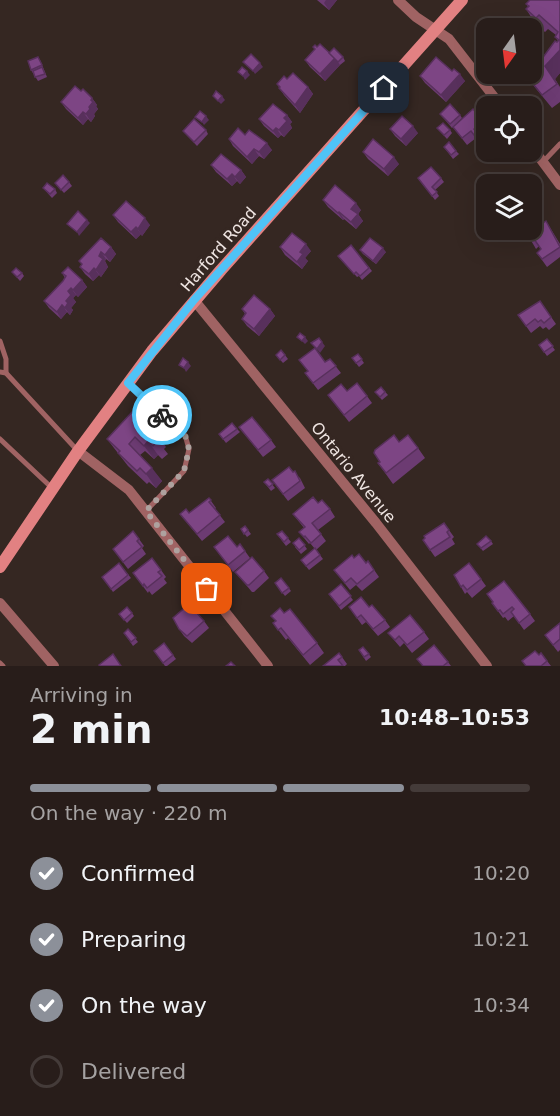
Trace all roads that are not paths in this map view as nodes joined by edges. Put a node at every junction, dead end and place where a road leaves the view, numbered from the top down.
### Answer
1 (398, 0) edge
2 (462, 0) edge
3 (435, 30) junction
4 (493, 96) edge
5 (560, 144) edge
6 (543, 162) joint
7 (560, 185) edge
8 (194, 300) junction
9 (0, 341) edge
10 (3, 373) edge
11 (128, 383) junction
12 (0, 439) edge
13 (78, 451) junction
14 (53, 489) junction
15 (146, 511) junction
16 (0, 567) edge
17 (0, 603) edge
18 (54, 666) edge
19 (268, 666) edge
20 (487, 666) edge

1 - 3 street
2 - 3 main road, Harford Road
3 - 4 street
3 - 8 main road, Harford Road
5 - 6 lane
6 - 7 street
8 - 11 main road, Harford Road
8 - 20 street, Ontario Avenue
9 - 10 lane
10 - 13 lane
11 - 13 main road, Harford Road
11 - 15 lane
12 - 14 lane
13 - 14 main road, Harford Road
13 - 15 street
14 - 16 main road, Harford Road
15 - 19 street
17 - 18 street

